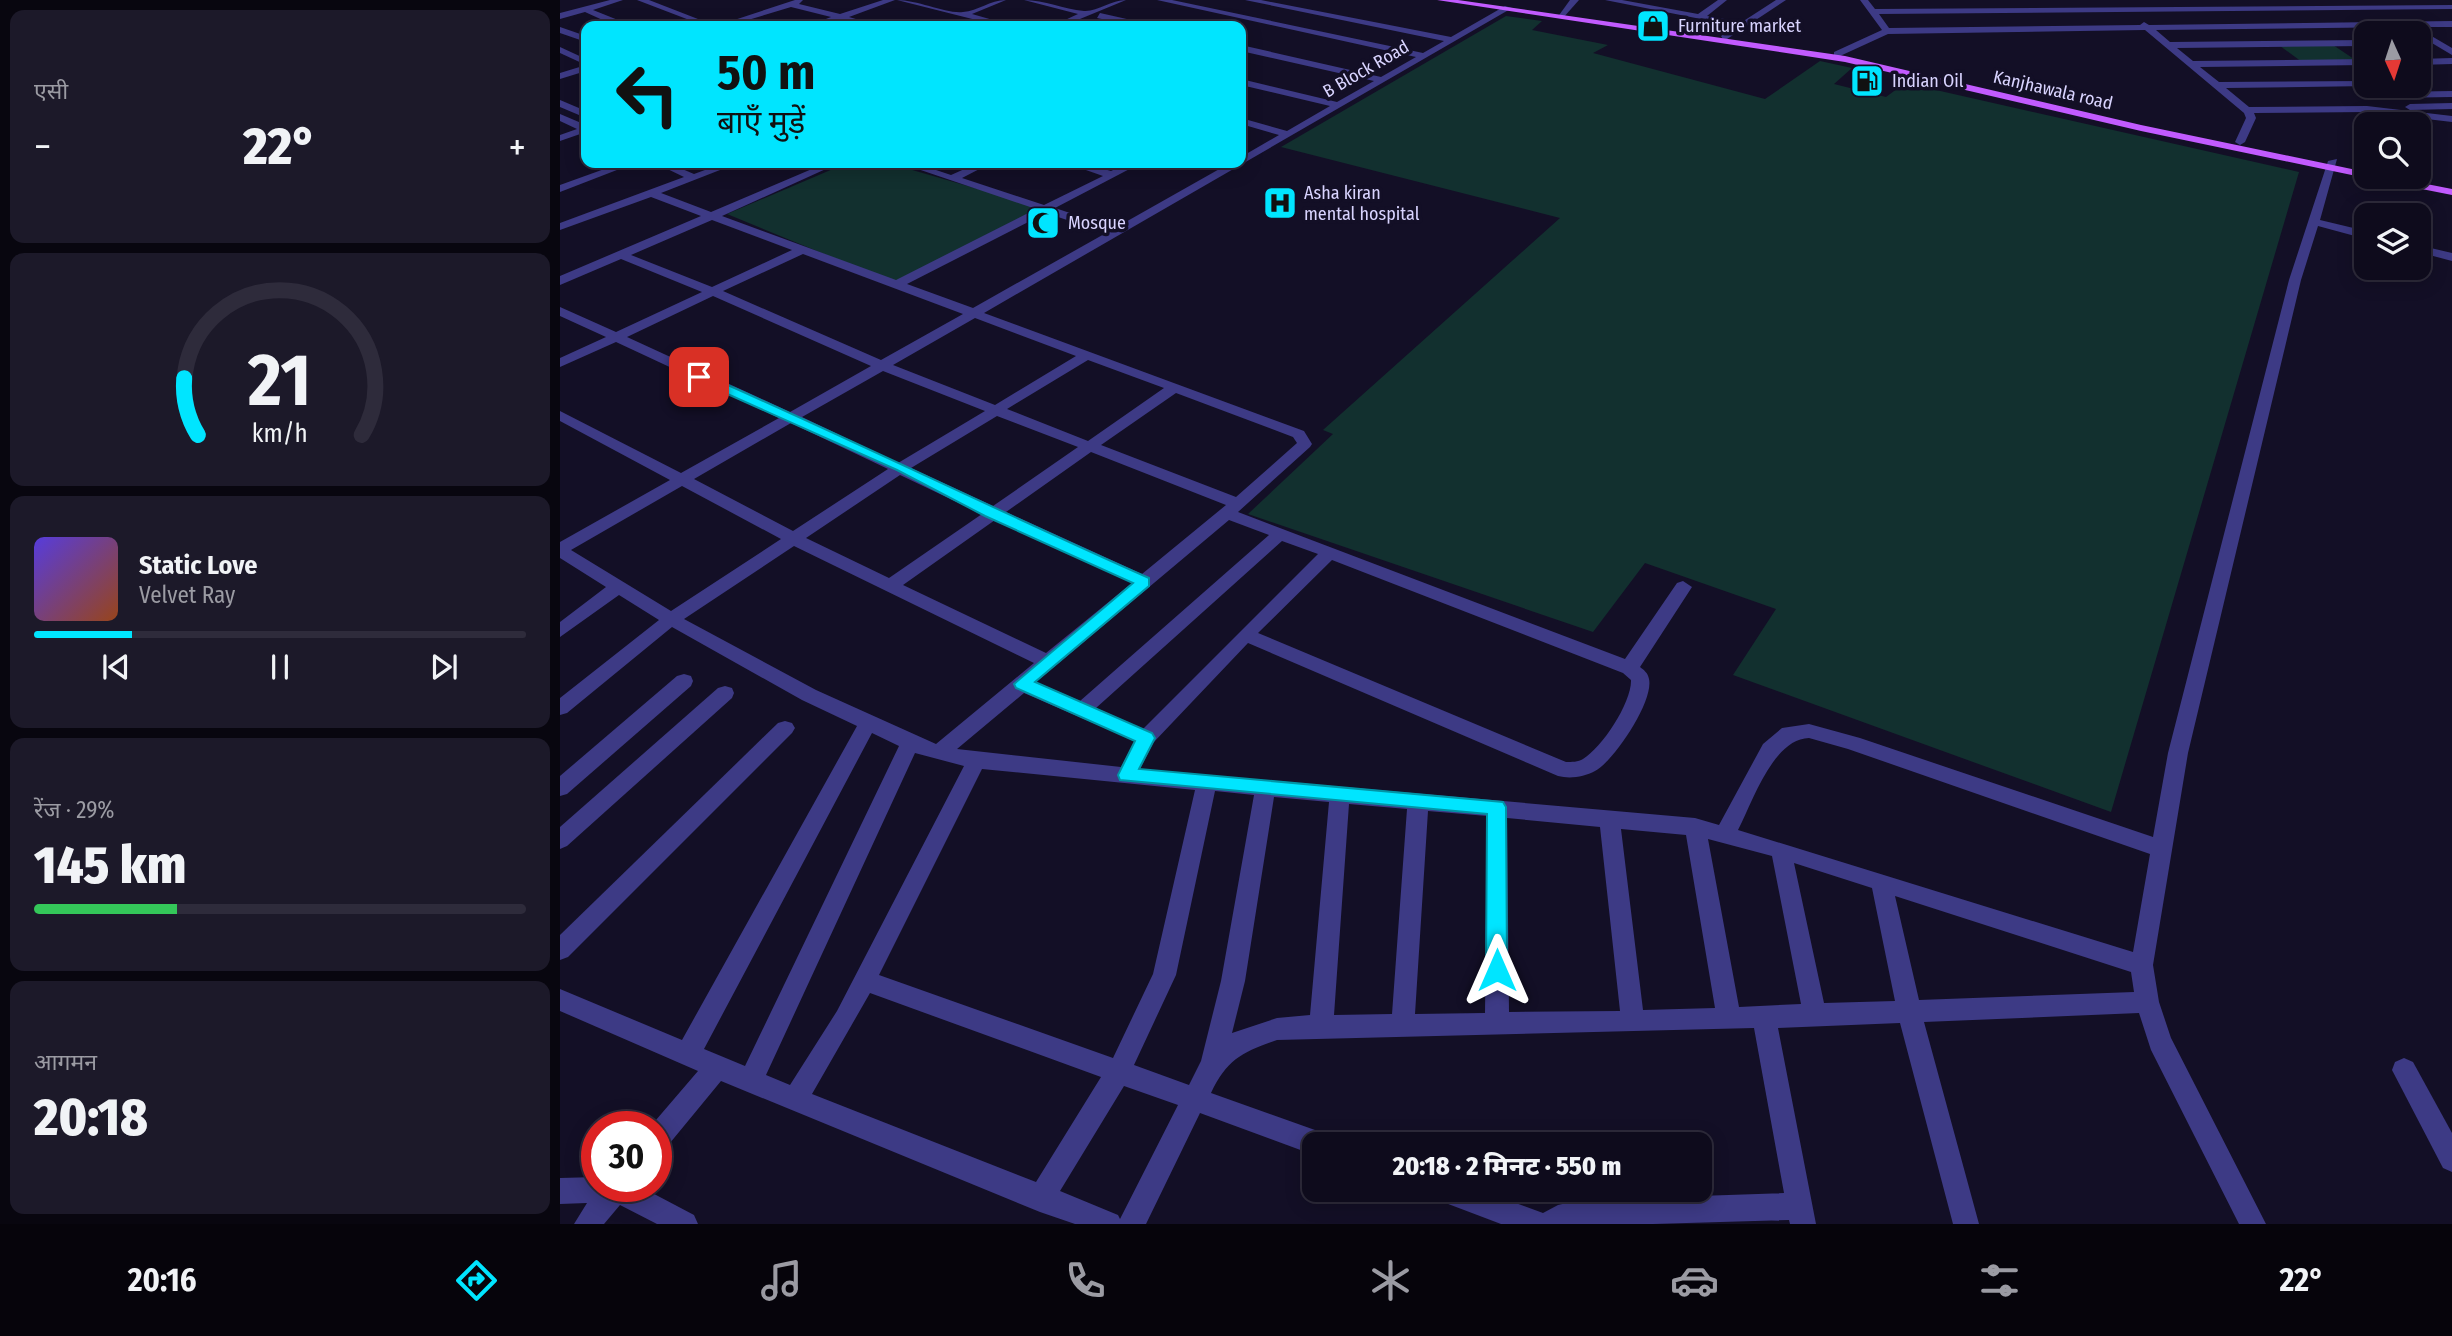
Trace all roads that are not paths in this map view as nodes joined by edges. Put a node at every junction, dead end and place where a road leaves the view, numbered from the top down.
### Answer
1 (616, 0) edge
2 (641, 0) edge
3 (803, 0) edge
4 (891, 0) edge
5 (901, 0) edge
6 (1002, 0) edge
7 (1028, 0) edge
8 (1161, 0) edge
9 (1219, 0) edge
10 (1248, 0) edge
11 (1441, 0) edge
12 (1466, 0) edge
13 (1575, 0) edge
14 (1609, 0) edge
15 (1723, 0) edge
16 (1782, 0) edge
17 (2114, 0) edge
18 (2192, 0) edge
19 (2213, 0) edge
20 (2336, 0) edge
21 (2364, 0) edge
22 (2019, 1) edge
23 (2090, 1) edge
24 (1126, 2) edge
25 (1964, 2) edge
26 (828, 3) dead end
27 (913, 3) junction
28 (1646, 3) edge
29 (790, 4) junction
30 (2266, 4) edge
31 (1868, 5) edge
32 (2452, 6) edge
33 (2376, 7) junction
34 (1199, 8) junction
35 (2349, 8) junction
36 (585, 9) junction
37 (810, 9) junction
38 (2225, 9) junction
39 (2240, 9) junction
40 (1505, 10) junction
41 (2030, 10) junction
42 (2101, 10) junction
43 (2126, 10) junction
44 (1974, 11) junction
45 (2278, 12) junction
46 (1088, 14) junction
47 (963, 15) junction
48 (2389, 15) junction
49 (2452, 15) edge
50 (560, 16) edge
51 (1100, 16) junction
52 (1560, 16) junction
53 (2252, 16) junction
54 (840, 17) junction
55 (1699, 17) junction
56 (2135, 18) junction
57 (1993, 19) dead end
58 (2024, 19) dead end
59 (1880, 20) junction
60 (613, 21) edge
61 (698, 21) edge
62 (736, 21) edge
63 (772, 21) edge
64 (828, 21) edge
65 (855, 21) edge
66 (862, 21) edge
67 (989, 21) edge
68 (1069, 21) edge
69 (1088, 21) edge
70 (1123, 21) edge
71 (2400, 21) edge
72 (2431, 24) edge
73 (2452, 24) edge
74 (1744, 25) junction
75 (2354, 25) edge
76 (2265, 26) junction
77 (2290, 26) junction
78 (2146, 27) junction
79 (560, 30) edge
80 (1887, 31) junction
81 (2452, 33) edge
82 (2278, 34) junction
83 (2303, 34) junction
84 (2354, 34) edge
85 (581, 35) edge
86 (2157, 36) junction
87 (2431, 36) edge
88 (581, 38) edge
89 (1724, 38) junction
90 (1451, 40) junction
91 (2354, 43) edge
92 (2292, 44) junction
93 (2317, 44) junction
94 (2334, 44) junction
95 (2168, 45) junction
96 (2273, 45) junction
97 (2446, 45) edge
98 (560, 48) edge
99 (1246, 49) edge
100 (2431, 52) edge
101 (1837, 54) junction
102 (2287, 54) junction
103 (2180, 55) junction
104 (1423, 57) junction
105 (2354, 58) edge
106 (581, 59) edge
107 (2452, 61) edge
108 (2431, 62) edge
109 (2300, 63) junction
110 (2316, 63) junction
111 (2191, 64) junction
112 (2354, 64) edge
113 (581, 70) edge
114 (2431, 72) edge
115 (2452, 72) edge
116 (1913, 73) junction
117 (2331, 73) junction
118 (2204, 75) junction
119 (560, 76) edge
120 (1382, 80) junction
121 (1246, 83) edge
122 (2431, 83) edge
123 (2452, 83) edge
124 (2347, 84) junction
125 (2354, 84) edge
126 (2217, 85) junction
127 (2452, 94) edge
128 (560, 103) edge
129 (1337, 105) junction
130 (2452, 106) edge
131 (2410, 107) junction
132 (2246, 110) junction
133 (2387, 111) junction
134 (2393, 112) edge
135 (2418, 112) edge
136 (581, 113) edge
137 (561, 118) edge
138 (2431, 118) edge
139 (2452, 119) edge
140 (1246, 122) edge
141 (581, 127) edge
142 (581, 131) edge
143 (1288, 134) junction
144 (560, 138) edge
145 (2240, 142) junction
146 (1246, 158) edge
147 (2332, 164) junction
148 (2354, 167) edge
149 (617, 168) edge
150 (671, 168) edge
151 (700, 168) edge
152 (822, 168) edge
153 (921, 168) edge
154 (975, 168) edge
155 (1088, 168) edge
156 (1126, 168) edge
157 (1228, 168) edge
158 (2354, 171) edge
159 (1112, 175) junction
160 (689, 176) junction
161 (954, 178) junction
162 (2431, 181) edge
163 (2452, 185) edge
164 (2431, 188) edge
165 (560, 189) edge
166 (2452, 192) edge
167 (653, 194) junction
168 (1047, 209) junction
169 (712, 216) junction
170 (560, 220) edge
171 (2314, 222) junction
172 (560, 228) edge
173 (1116, 232) junction
174 (2354, 232) edge
175 (803, 250) junction
176 (2431, 251) edge
177 (621, 255) junction
178 (2452, 257) edge
179 (560, 281) edge
180 (897, 284) junction
181 (712, 292) junction
182 (560, 311) edge
183 (974, 313) junction
184 (617, 336) junction
185 (1087, 355) junction
186 (560, 363) edge
187 (880, 365) junction
188 (1175, 387) junction
189 (997, 410) junction
190 (560, 415) edge
191 (787, 419) junction
192 (1088, 448) junction
193 (902, 467) junction
194 (684, 478) junction
195 (1232, 508) junction
196 (990, 513) junction
197 (1280, 534) junction
198 (794, 539) junction
199 (560, 550) edge
200 (1329, 553) junction
201 (1144, 582) junction
202 (891, 585) junction
203 (619, 586) junction
204 (1683, 587) dead end
205 (671, 620) junction
206 (560, 631) edge
207 (1245, 635) junction
208 (1048, 662) junction
209 (1629, 668) junction
210 (684, 681) dead end
211 (1022, 684) junction
212 (725, 693) dead end
213 (560, 708) edge
214 (1082, 710) junction
215 (868, 723) junction
216 (785, 728) dead end
217 (1146, 738) junction
218 (910, 743) junction
219 (939, 753) junction
220 (976, 761) junction
221 (1127, 775) junction
222 (1207, 782) junction
223 (1265, 787) junction
224 (560, 788) edge
225 (1340, 793) junction
226 (1418, 801) junction
227 (1497, 807) junction
228 (1609, 819) junction
229 (1695, 827) junction
230 (1724, 836) junction
231 (560, 840) edge
232 (2162, 849) junction
233 (1780, 850) junction
234 (1882, 884) junction
235 (560, 950) edge
236 (2142, 965) junction
237 (865, 981) junction
238 (560, 1000) edge
239 (2147, 1002) junction
240 (1909, 1010) junction
241 (1815, 1016) junction
242 (1764, 1018) junction
243 (1729, 1019) junction
244 (1633, 1022) junction
245 (1404, 1023) junction
246 (1497, 1024) junction
247 (1321, 1026) junction
248 (688, 1054) junction
249 (1212, 1064) junction
250 (717, 1066) junction
251 (2404, 1070) dead end
252 (1119, 1071) junction
253 (751, 1080) junction
254 (1193, 1098) junction
255 (795, 1100) junction
256 (672, 1121) edge
257 (1302, 1137) edge
258 (2452, 1159) edge
259 (581, 1190) edge
260 (560, 1191) edge
261 (1040, 1199) junction
262 (605, 1202) edge
263 (643, 1202) edge
264 (1477, 1202) edge
265 (1802, 1215) edge
266 (587, 1224) edge
267 (685, 1224) edge
268 (1108, 1224) edge
269 (1132, 1224) edge
270 (1537, 1224) edge
271 (1550, 1224) edge
272 (1966, 1224) edge
273 (2253, 1224) edge

1 - 36 street
2 - 61 street
3 - 29 street
4 - 54 street
5 - 27 street
6 - 47 street
7 - 46 street
8 - 34 street
9 - 34 street
10 - 90 street
11 - 40 main road, Kanjhawala road
12 - 40 main road, Kanjhawala road
13 - 52 street
14 - 28 street
15 - 55 street
16 - 74 street
17 - 18 street
17 - 43 street
19 - 38 street
20 - 35 street
21 - 33 street
22 - 23 street
22 - 41 street
23 - 42 street
24 - 46 street
24 - 51 street
25 - 31 street
25 - 44 street
26 - 37 street
27 - 47 street
27 - 66 street
28 - 55 street
29 - 37 street
29 - 62 street
30 - 39 street
30 - 45 street
31 - 44 street
31 - 59 street
32 - 33 street
33 - 35 street
33 - 48 street
34 - 104 street
35 - 45 street
36 - 50 street
36 - 60 street
37 - 54 street
37 - 63 street
38 - 39 street
38 - 43 street
39 - 53 street
40 - 52 main road, Kanjhawala road
40 - 90 street, B Block Road
40 - 116 main road, Kanjhawala road
41 - 42 street
41 - 44 street
42 - 43 street
43 - 56 street
45 - 48 street
45 - 77 street
46 - 68 street
47 - 67 street
48 - 49 street
48 - 71 street
51 - 69 street
51 - 70 street
52 - 89 main road, Kanjhawala road
53 - 56 street
53 - 76 street
54 - 64 street
54 - 65 street
55 - 74 street
56 - 58 street
56 - 78 street
57 - 59 street
59 - 80 street
72 - 73 street
74 - 89 street
75 - 77 street
76 - 77 street
76 - 78 street
76 - 82 street
77 - 83 street
78 - 80 street
78 - 86 street
79 - 85 street
80 - 101 street
81 - 87 street
82 - 86 street
82 - 92 street
83 - 84 street
83 - 93 street
86 - 95 street
88 - 98 street
89 - 101 main road, Kanjhawala road
90 - 104 street, B Block Road
91 - 94 street
92 - 93 street
92 - 96 street
93 - 94 street
94 - 105 street
95 - 96 street
95 - 103 street
96 - 102 street
97 - 100 street
98 - 106 street
99 - 120 street
101 - 116 main road, Kanjhawala road
102 - 103 street
102 - 109 street
103 - 111 street
104 - 120 street, B Block Road
107 - 108 street
109 - 110 street
109 - 111 street
110 - 112 street
110 - 117 street
111 - 118 street
113 - 119 street
114 - 115 street
116 - 145 main road, Kanjhawala road
116 - 147 main road, Kanjhawala road
117 - 118 street
117 - 124 street
118 - 126 street
120 - 129 street, B Block Road
121 - 129 street
122 - 123 street
124 - 125 street
124 - 126 street
124 - 133 street
126 - 132 street
127 - 131 street
128 - 136 street
129 - 143 street, B Block Road
130 - 131 street
131 - 135 street
132 - 133 street
132 - 145 street
133 - 134 street
137 - 141 street
138 - 139 street
140 - 143 street
142 - 144 street
143 - 146 street, B Block Road
145 - 147 main road, Kanjhawala road
147 - 148 main road, Kanjhawala road
147 - 158 main road, Kanjhawala road
147 - 171 street
149 - 165 street
150 - 160 street
151 - 160 street
152 - 169 street
153 - 161 street
154 - 161 street
155 - 159 street
156 - 159 street
157 - 173 street, B Block Road
159 - 168 street
160 - 167 street
160 - 170 street
161 - 168 street
162 - 163 main road
164 - 166 main road
167 - 169 street
167 - 172 street
168 - 173 street
168 - 180 street
169 - 175 street
169 - 177 street
171 - 174 street
171 - 232 street
173 - 183 street, B Block Road
175 - 180 street
175 - 181 street
176 - 178 street
177 - 179 street
177 - 181 street
180 - 183 street
181 - 184 street
181 - 187 street
182 - 184 street
183 - 185 street
183 - 187 street, B Block Road
184 - 186 street
184 - 191 street
185 - 188 street
185 - 189 street
187 - 189 street
187 - 191 street, B Block Road
188 - 192 street
188 - 195 street
189 - 192 street
189 - 193 street
190 - 194 street
191 - 193 street
191 - 194 street, B Block Road
192 - 195 street
192 - 196 street
193 - 196 street
193 - 198 street
194 - 198 street
194 - 199 street, B Block Road
195 - 197 street
195 - 201 street
196 - 201 street
196 - 202 street
197 - 200 street
197 - 214 street
198 - 202 street
198 - 205 street
199 - 203 street
200 - 207 street
200 - 209 street
201 - 208 street
202 - 208 street
203 - 205 street
203 - 206 street
204 - 209 street
205 - 213 street
205 - 215 street
207 - 209 street
207 - 217 street
208 - 211 street
210 - 224 street
211 - 214 street
211 - 219 street
212 - 231 street
214 - 217 street
215 - 218 street
215 - 248 street
216 - 235 street
217 - 221 street
218 - 219 street
218 - 253 street
219 - 220 street
220 - 221 street
220 - 237 street
221 - 222 street
222 - 223 street
222 - 252 street
223 - 225 street
223 - 249 street
225 - 226 street
225 - 247 street
226 - 227 street
226 - 245 street
227 - 228 street
227 - 246 street
228 - 229 street
228 - 244 street
229 - 230 street
229 - 243 street
230 - 232 street
230 - 233 street
232 - 236 street
233 - 234 street
233 - 241 street
234 - 236 street
234 - 240 street
236 - 239 street
237 - 252 street
237 - 255 street
238 - 248 street
239 - 240 street
239 - 273 street
240 - 241 street
240 - 272 street
241 - 242 street
242 - 243 street
242 - 265 street
243 - 244 street
244 - 246 street
245 - 246 street
245 - 247 street
247 - 249 street
248 - 250 street
249 - 254 street
250 - 253 street
250 - 256 street
251 - 258 street
252 - 254 street
252 - 261 street
253 - 255 street
254 - 257 street
254 - 269 street
255 - 261 street
259 - 260 street
261 - 268 street
262 - 266 street
263 - 267 street
264 - 270 street
265 - 271 street

